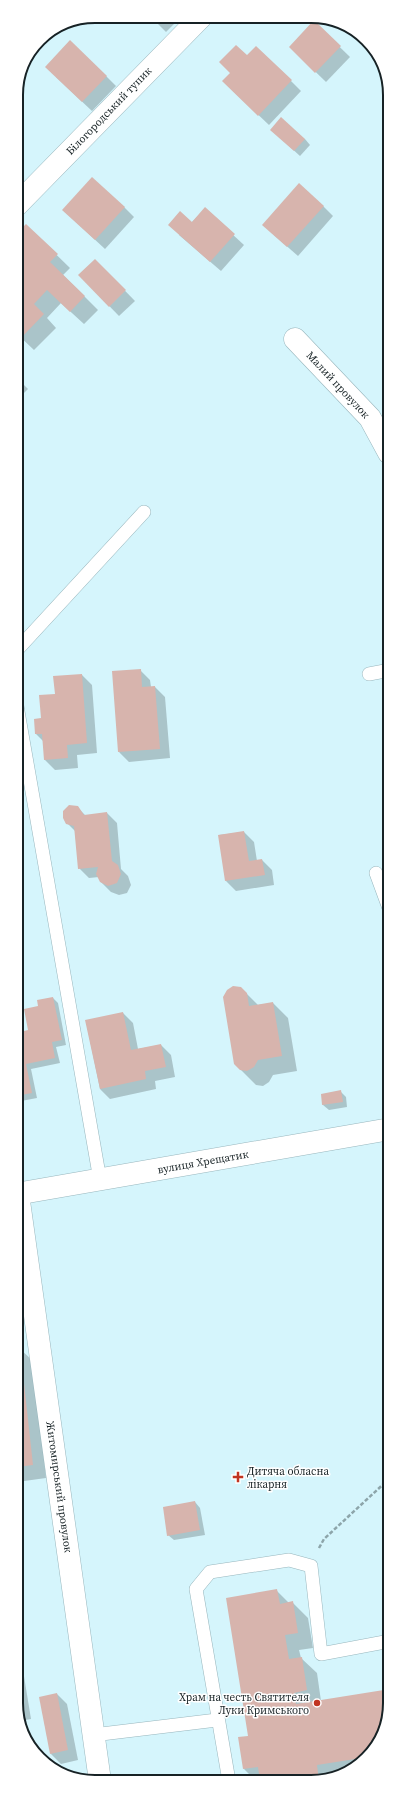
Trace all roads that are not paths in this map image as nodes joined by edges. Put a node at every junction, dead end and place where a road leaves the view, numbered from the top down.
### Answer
1 (195, 23) edge
2 (23, 199) edge
3 (295, 339) dead end
4 (383, 441) edge
5 (144, 512) dead end
6 (23, 643) edge
7 (383, 671) edge
8 (369, 674) dead end
9 (23, 740) edge
10 (376, 873) dead end
11 (383, 892) edge
12 (383, 1131) edge
13 (100, 1180) junction
14 (23, 1193) edge
15 (23, 1237) edge
16 (383, 1642) edge
17 (217, 1720) junction
18 (93, 1736) junction
19 (99, 1775) edge
20 (228, 1775) edge

1 - 2 street, Білогородський тупик
3 - 4 street, Малий провулок
5 - 6 lane
7 - 8 lane
9 - 13 lane
10 - 11 lane
12 - 13 street, вулиця Хрещатик
13 - 14 street, вулиця Хрещатик
15 - 18 street, Житомирський провулок
16 - 17 lane
17 - 18 lane
17 - 20 lane
18 - 19 street, Житомирський провулок

